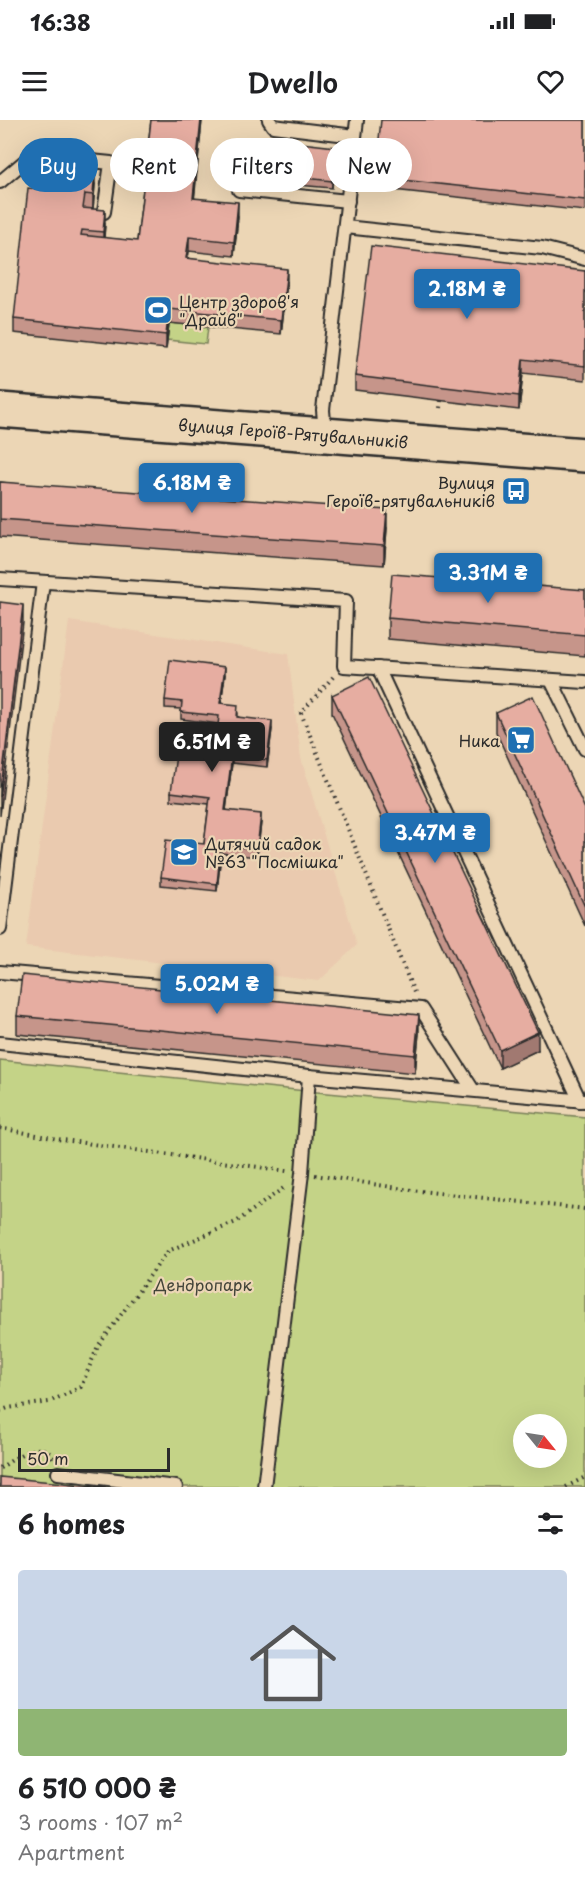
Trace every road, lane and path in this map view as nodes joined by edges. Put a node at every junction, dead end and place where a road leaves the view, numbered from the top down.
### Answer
1 (269, 120) edge
2 (357, 120) edge
3 (356, 136) junction
4 (0, 182) edge
5 (260, 192) edge
6 (348, 201) junction
7 (104, 212) edge
8 (345, 227) junction
9 (585, 259) edge
10 (441, 400) edge
11 (440, 408) dead end
12 (0, 410) edge
13 (325, 434) junction
14 (585, 455) edge
15 (0, 579) edge
16 (43, 582) junction
17 (344, 666) junction
18 (378, 668) junction
19 (551, 680) junction
20 (585, 682) edge
21 (585, 749) edge
22 (0, 929) edge
23 (0, 972) edge
24 (421, 1009) junction
25 (0, 1043) edge
26 (309, 1076) junction
27 (473, 1090) junction
28 (582, 1101) edge
29 (302, 1173) junction
30 (0, 1411) edge
31 (0, 1468) edge
32 (58, 1473) joint
33 (585, 1477) edge
34 (176, 1487) edge
35 (264, 1487) edge
36 (566, 1487) edge

1 - 3 lane
2 - 3 lane
3 - 6 lane
4 - 7 lane
5 - 6 lane
6 - 8 lane
8 - 9 lane
8 - 13 lane
10 - 11 path
12 - 13 main road, вулиця Героїв-Рятувальників
13 - 14 main road, вулиця Героїв-Рятувальників
15 - 16 lane
16 - 17 lane
16 - 22 lane
17 - 18 lane
17 - 24 path
18 - 19 lane
18 - 28 lane
19 - 20 lane
19 - 21 lane
23 - 24 lane
24 - 27 lane
25 - 26 lane
26 - 27 lane
26 - 29 lane
27 - 28 lane
29 - 30 path
29 - 35 lane
31 - 32 path
32 - 34 lane
33 - 36 path

